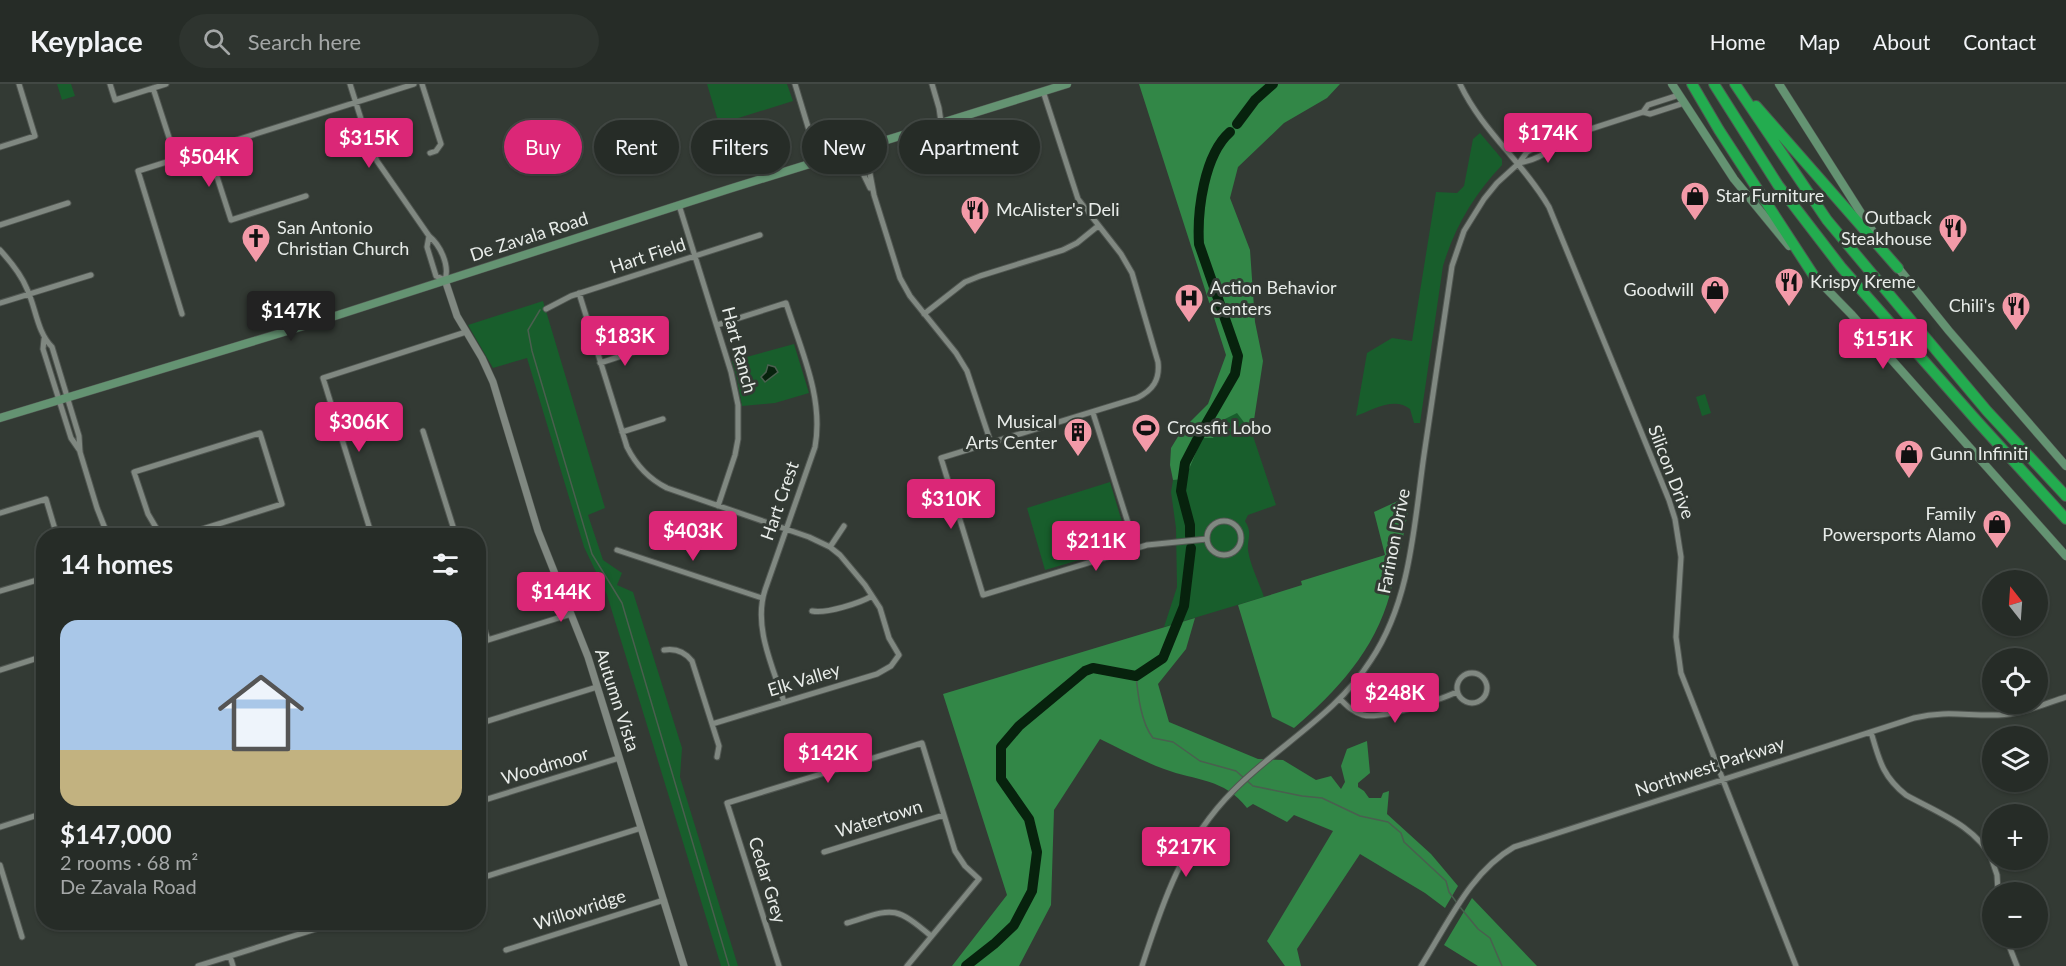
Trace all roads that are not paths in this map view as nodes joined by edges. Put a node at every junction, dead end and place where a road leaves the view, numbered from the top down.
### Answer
1 (19, 84) edge
2 (110, 84) edge
3 (166, 84) edge
4 (350, 84) edge
5 (414, 84) edge
6 (423, 84) edge
7 (795, 84) edge
8 (932, 84) edge
9 (1067, 84) edge
10 (1460, 84) edge
11 (1672, 84) edge
12 (1692, 84) edge
13 (1714, 84) edge
14 (1736, 84) edge
15 (1779, 84) edge
16 (153, 88) junction
17 (1043, 91) junction
18 (1679, 95) junction
19 (356, 102) junction
20 (1684, 103) junction
21 (1643, 111) junction
22 (806, 120) edge
23 (941, 120) edge
24 (948, 120) edge
25 (1561, 139) junction
26 (0, 147) edge
27 (208, 149) junction
28 (430, 153) dead end
29 (176, 159) junction
30 (1519, 164) junction
31 (802, 165) edge
32 (862, 174) edge
33 (870, 174) edge
34 (873, 195) junction
35 (306, 196) dead end
36 (68, 203) dead end
37 (679, 205) junction
38 (0, 225) edge
39 (1098, 226) junction
40 (760, 235) dead end
41 (429, 236) junction
42 (0, 250) edge
43 (696, 256) junction
44 (1898, 268) junction
45 (91, 274) dead end
46 (1814, 276) junction
47 (445, 280) junction
48 (579, 293) junction
49 (29, 294) junction
50 (0, 303) edge
51 (546, 309) dead end
52 (182, 314) dead end
53 (924, 314) junction
54 (717, 325) junction
55 (466, 332) junction
56 (44, 339) junction
57 (643, 349) dead end
58 (600, 363) junction
59 (68, 398) junction
60 (59, 401) junction
61 (1093, 412) junction
62 (0, 418) edge
63 (663, 419) dead end
64 (423, 431) dead end
65 (622, 432) junction
66 (991, 443) junction
67 (815, 447) junction
68 (822, 449) dead end
69 (80, 452) junction
70 (2066, 466) edge
71 (2066, 496) edge
72 (718, 506) junction
73 (0, 513) edge
74 (2066, 519) edge
75 (844, 526) dead end
76 (55, 528) edge
77 (105, 528) edge
78 (156, 528) edge
79 (206, 528) edge
80 (370, 528) edge
81 (453, 528) edge
82 (786, 529) junction
83 (1208, 540) junction
84 (830, 547) junction
85 (1136, 548) junction
86 (617, 550) dead end
87 (2066, 556) edge
88 (36, 580) edge
89 (0, 591) edge
90 (872, 596) junction
91 (762, 598) junction
92 (812, 611) dead end
93 (571, 614) junction
94 (486, 634) edge
95 (488, 640) joint
96 (664, 650) dead end
97 (36, 659) edge
98 (0, 670) edge
99 (597, 687) junction
100 (1457, 692) junction
101 (2066, 697) edge
102 (1340, 699) junction
103 (784, 702) junction
104 (486, 722) edge
105 (712, 724) junction
106 (1871, 732) junction
107 (717, 757) dead end
108 (620, 758) junction
109 (1722, 779) junction
110 (486, 800) edge
111 (944, 815) junction
112 (36, 816) edge
113 (0, 827) edge
114 (641, 828) junction
115 (1982, 844) edge
116 (824, 852) dead end
117 (0, 865) edge
118 (486, 876) edge
119 (664, 900) junction
120 (847, 923) dead end
121 (313, 930) edge
122 (932, 936) junction
123 (22, 937) dead end
124 (2010, 948) edge
125 (506, 950) dead end
126 (230, 956) junction
127 (198, 966) edge
128 (233, 966) edge
129 (684, 966) edge
130 (778, 966) edge
131 (906, 966) edge
132 (1142, 966) edge
133 (1421, 966) edge
134 (1796, 966) edge
135 (2017, 966) edge

1 - 26 street
2 - 16 street
3 - 16 street
4 - 19 street, Autumn Vista
5 - 19 street
6 - 28 street
7 - 22 street
8 - 23 street
9 - 17 main road, De Zavala Road
10 - 30 street, Silicon Drive
11 - 18 main road
12 - 46 highway
13 - 74 highway
14 - 44 highway
14 - 71 highway
15 - 44 main road
16 - 29 street
17 - 24 main road, De Zavala Road
17 - 39 street
18 - 20 main road
18 - 21 street, Farinon Drive
19 - 27 street
19 - 41 street, Autumn Vista
20 - 21 street, Farinon Drive
20 - 46 main road
21 - 25 street, Farinon Drive
25 - 30 street, Farinon Drive
25 - 30 street, Farinon Drive
27 - 29 street
27 - 35 street
29 - 52 street
30 - 102 street, Farinon Drive
30 - 109 street, Silicon Drive
31 - 37 main road, De Zavala Road
32 - 34 street
33 - 34 street
34 - 53 street
36 - 38 street
37 - 43 street, Hart Ranch
37 - 47 main road, De Zavala Road
39 - 53 street
39 - 61 street
40 - 43 street, Hart Field
41 - 47 street, Autumn Vista
41 - 47 street, Autumn Vista
42 - 49 street
43 - 48 street, Hart Field
43 - 54 street, Hart Ranch
44 - 70 main road
45 - 49 street
46 - 87 main road
47 - 55 street, Autumn Vista
47 - 59 main road, De Zavala Road
48 - 51 street, Hart Field
48 - 58 street
49 - 50 street
49 - 56 street
53 - 66 street
54 - 67 street, Hart Crest
54 - 72 street, Hart Ranch
55 - 80 street
55 - 93 street, Autumn Vista
56 - 59 street
56 - 60 street
57 - 58 street
58 - 65 street
59 - 60 main road, De Zavala Road
59 - 69 street
60 - 62 main road, De Zavala Road
60 - 69 street
61 - 66 street
61 - 85 street
63 - 65 street
64 - 81 street
65 - 72 street
66 - 85 street
67 - 68 street, Hart Crest
67 - 82 street, Hart Crest
69 - 77 street
72 - 82 street
73 - 76 street
75 - 84 street
78 - 79 street
82 - 84 street
82 - 91 street, Hart Crest
83 - 83 street
83 - 85 street
84 - 90 street
86 - 91 street
88 - 89 street
90 - 92 street
90 - 103 street, Elk Valley
91 - 103 street, Hart Crest
93 - 95 street
93 - 99 street, Autumn Vista
94 - 95 street
96 - 105 street
97 - 98 street
99 - 104 street
99 - 108 street, Autumn Vista
100 - 100 street
100 - 102 street
101 - 106 street, Northwest Parkway
102 - 132 street, Farinon Drive
103 - 105 street, Elk Valley
105 - 107 street
106 - 109 street, Northwest Parkway
106 - 115 street
108 - 110 street, Woodmoor
108 - 114 street, Autumn Vista
109 - 133 street, Northwest Parkway
109 - 134 street, Silicon Drive
111 - 116 street, Watertown
111 - 122 street
111 - 130 street, Cedar Grey
112 - 113 street
114 - 118 street
114 - 119 street, Autumn Vista
117 - 123 street
119 - 125 street, Willowridge
119 - 129 street, Autumn Vista
120 - 122 street
121 - 126 street
122 - 131 street
124 - 135 street
126 - 127 street
126 - 128 street

